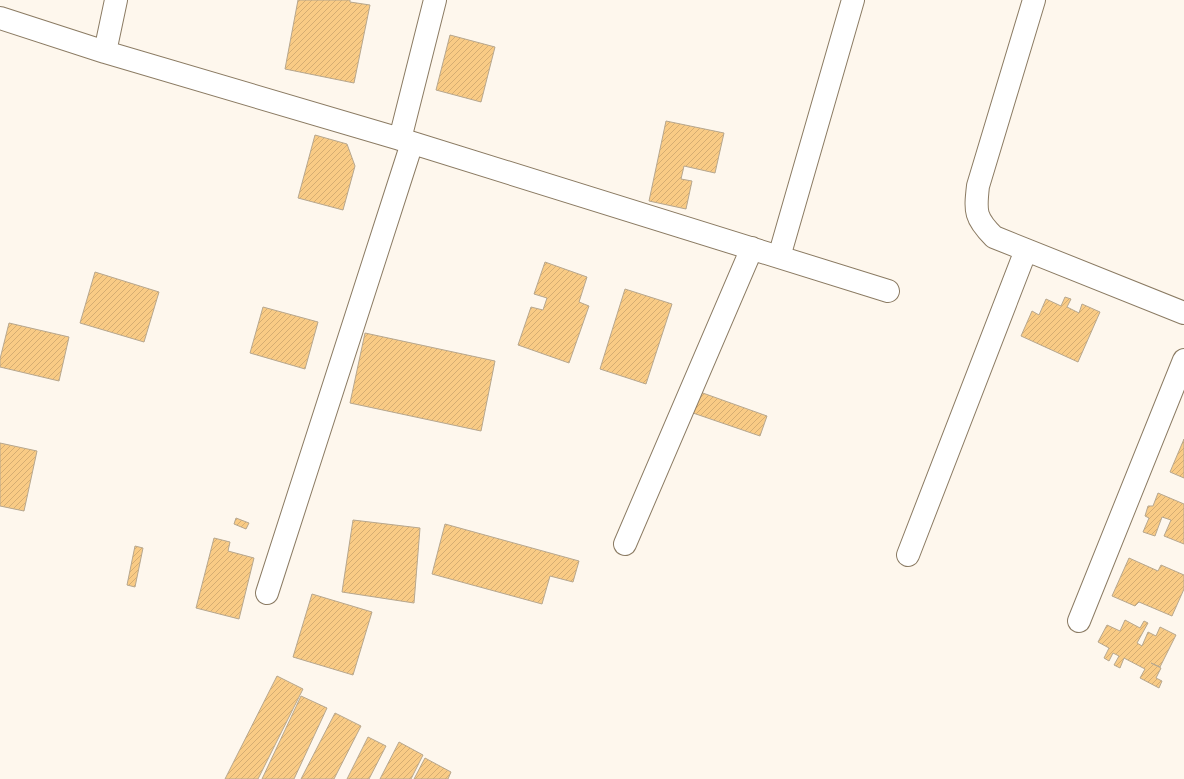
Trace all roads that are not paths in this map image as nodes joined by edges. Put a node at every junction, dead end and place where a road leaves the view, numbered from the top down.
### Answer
1 (116, 0) edge
2 (435, 0) edge
3 (853, 0) edge
4 (1034, 0) edge
5 (0, 18) edge
6 (106, 52) junction
7 (406, 141) junction
8 (752, 248) junction
9 (1026, 250) junction
10 (779, 257) junction
11 (888, 291) dead end
12 (1184, 313) edge
13 (1184, 360) edge
14 (625, 544) dead end
15 (908, 556) dead end
16 (267, 593) dead end
17 (1079, 621) dead end

1 - 6 street
2 - 7 street
3 - 10 street
4 - 9 street
5 - 6 street
6 - 7 street
7 - 8 street
7 - 16 street
8 - 10 street
8 - 14 street
9 - 12 street
9 - 15 street
10 - 11 street
13 - 17 street

